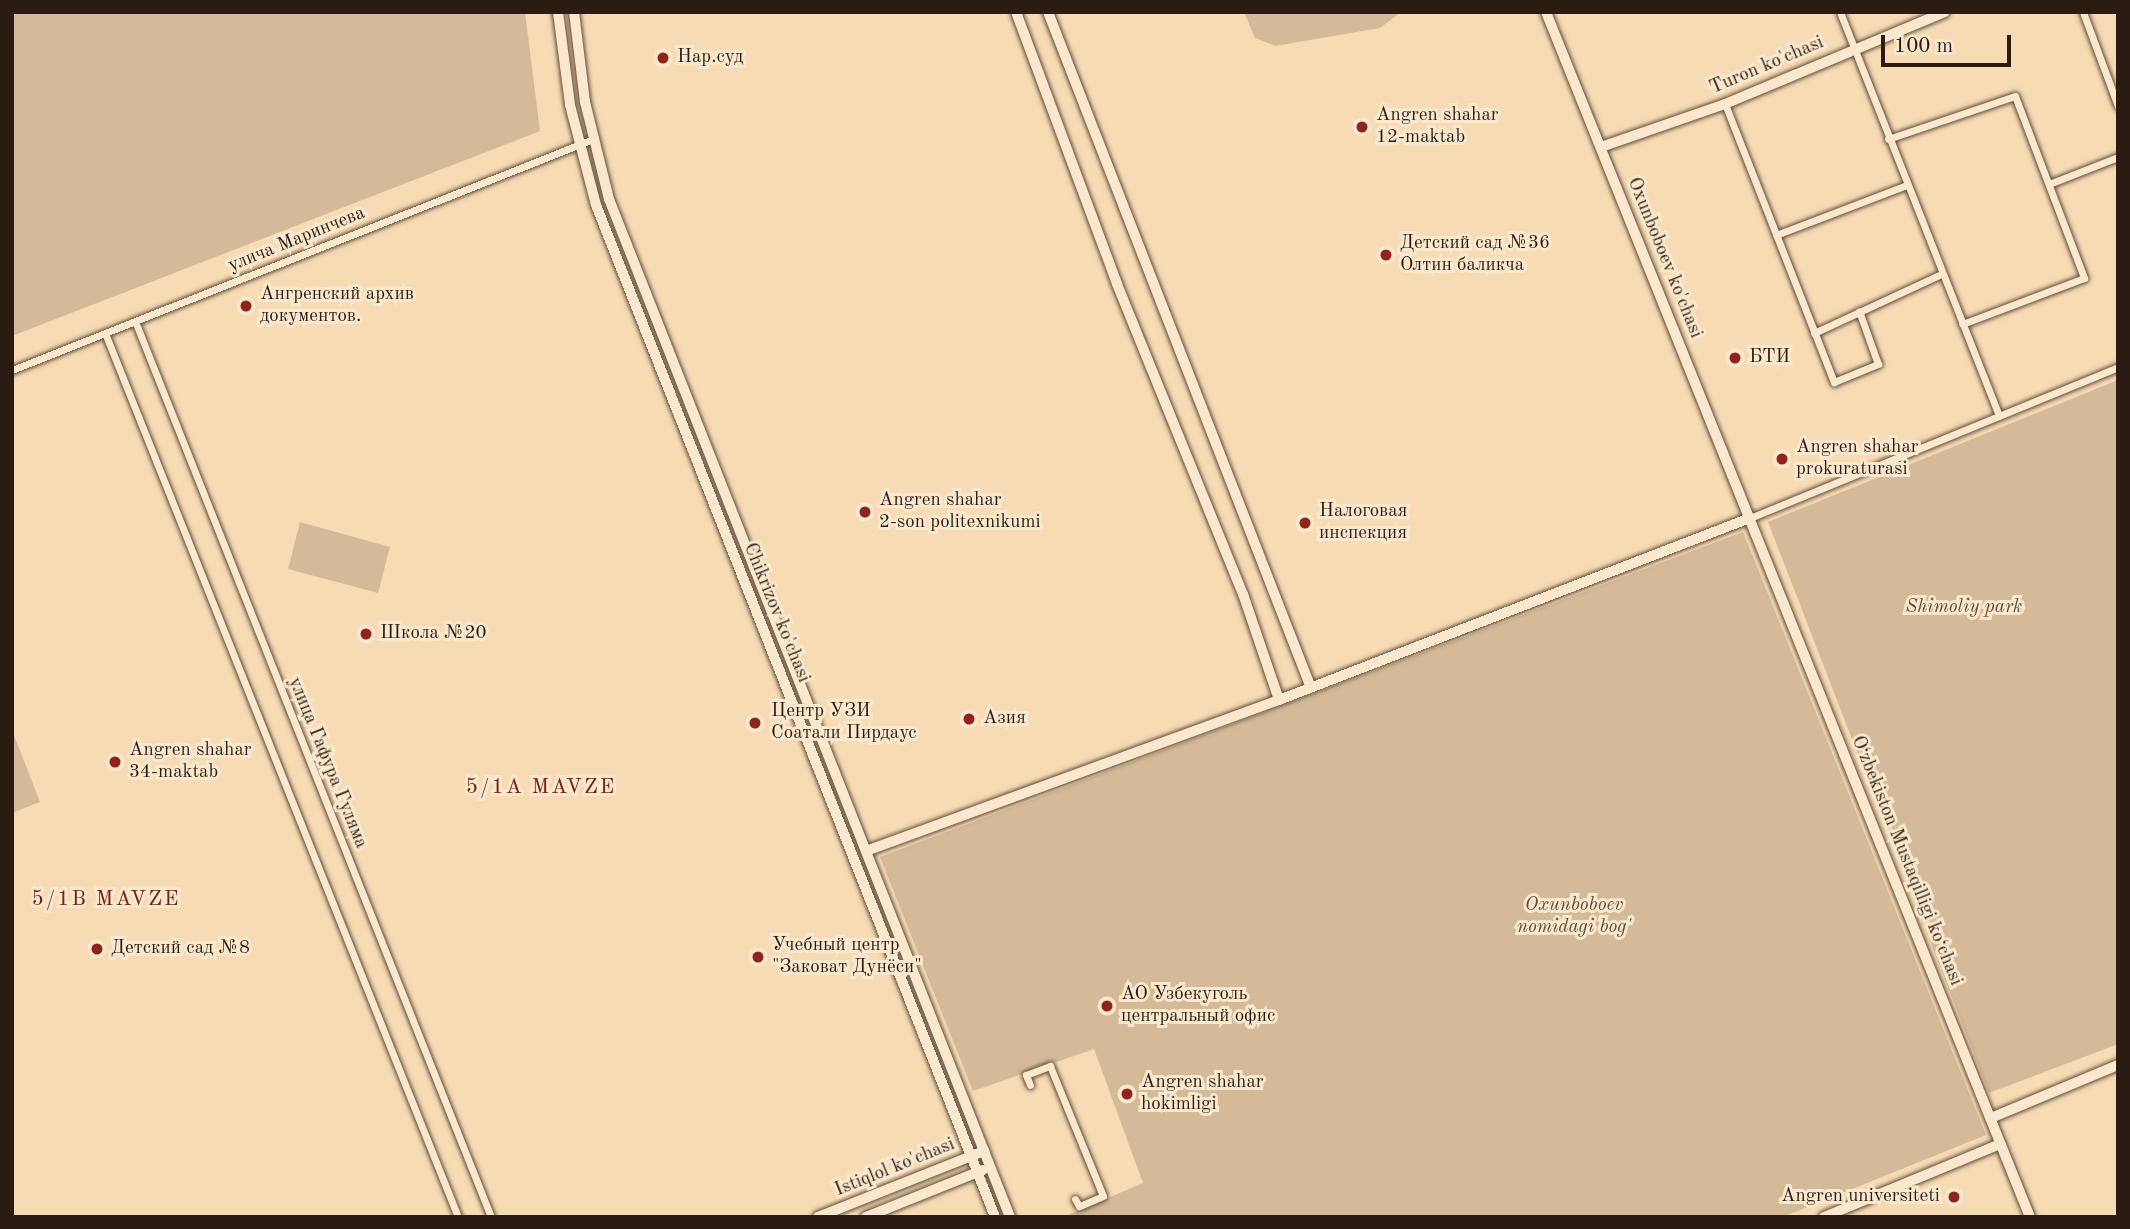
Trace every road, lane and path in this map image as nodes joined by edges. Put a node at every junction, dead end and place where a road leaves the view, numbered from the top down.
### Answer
1 (558, 12) edge
2 (573, 12) edge
3 (1016, 12) edge
4 (1048, 12) edge
5 (1546, 12) edge
6 (1840, 12) edge
7 (1945, 12) edge
8 (2082, 12) edge
9 (1854, 49) junction
10 (2118, 74) edge
11 (2107, 78) junction
12 (1725, 104) junction
13 (2118, 106) edge
14 (593, 139) junction
15 (1888, 139) junction
16 (578, 145) junction
17 (1601, 147) junction
18 (2118, 157) edge
19 (2049, 184) junction
20 (1907, 185) junction
21 (1776, 235) junction
22 (1941, 274) junction
23 (1859, 311) junction
24 (135, 321) junction
25 (1962, 324) junction
26 (105, 333) junction
27 (1814, 333) junction
28 (2118, 367) edge
29 (12, 370) edge
30 (1999, 416) junction
31 (1750, 518) junction
32 (1311, 688) junction
33 (1279, 700) junction
34 (866, 851) junction
35 (2118, 1065) edge
36 (1030, 1085) dead end
37 (968, 1109) junction
38 (955, 1114) junction
39 (1991, 1118) junction
40 (2000, 1144) junction
41 (984, 1151) junction
42 (971, 1156) junction
43 (990, 1167) junction
44 (977, 1172) junction
45 (1076, 1199) dead end
46 (458, 1217) edge
47 (491, 1217) edge
48 (818, 1217) edge
49 (866, 1217) edge
50 (995, 1217) edge
51 (1010, 1217) edge
52 (1824, 1217) edge
53 (2030, 1217) edge

1 - 16 main road, Chikrizov ko'chasi
2 - 14 main road, Chikrizov ko'chasi
3 - 33 main road
4 - 32 main road
5 - 17 main road, Oxunboboev ko'chasi
6 - 9 street
7 - 9 main road, Turon ko'chasi
8 - 11 street
9 - 12 main road, Turon ko'chasi
9 - 15 street
10 - 11 street
11 - 13 street
12 - 17 main road, Turon ko'chasi
12 - 21 street
14 - 16 street, улича Маринчева
14 - 34 main road, Chikrizov ko'chasi
15 - 19 street
15 - 20 street
16 - 24 street, улича Маринчева
16 - 38 main road, Chikrizov ko'chasi
17 - 31 main road, Oxunboboev ko'chasi
18 - 19 street
19 - 25 street
20 - 21 street
20 - 22 street
21 - 27 street
22 - 23 street
22 - 25 street
23 - 27 street
23 - 27 street
24 - 26 street, улича Маринчева
24 - 47 street, улица Гафура Гуляма
25 - 30 street
26 - 29 street, улича Маринчева
26 - 46 street
28 - 30 street
30 - 31 street
31 - 32 main road
31 - 39 main road, O‘zbekiston Mustaqilligi ko‘chasi
32 - 33 main road
33 - 34 main road
34 - 37 main road, Chikrizov ko'chasi
35 - 39 main road
36 - 45 street
37 - 38 main road
37 - 41 main road, Chikrizov ko'chasi
38 - 42 main road, Chikrizov ko'chasi
39 - 40 main road, O‘zbekiston Mustaqilligi ko‘chasi
40 - 52 main road
40 - 53 main road, O‘zbekiston Mustaqilligi ko‘chasi
41 - 42 main road, Istiqlol ko'chasi
41 - 43 main road, Chikrizov ko'chasi
42 - 44 main road, Chikrizov ko'chasi
42 - 48 main road, Istiqlol ko'chasi
43 - 44 main road, Istiqlol ko'chasi
43 - 51 main road, Chikrizov ko'chasi
44 - 49 main road, Istiqlol ko'chasi
44 - 50 main road, Chikrizov ko'chasi

